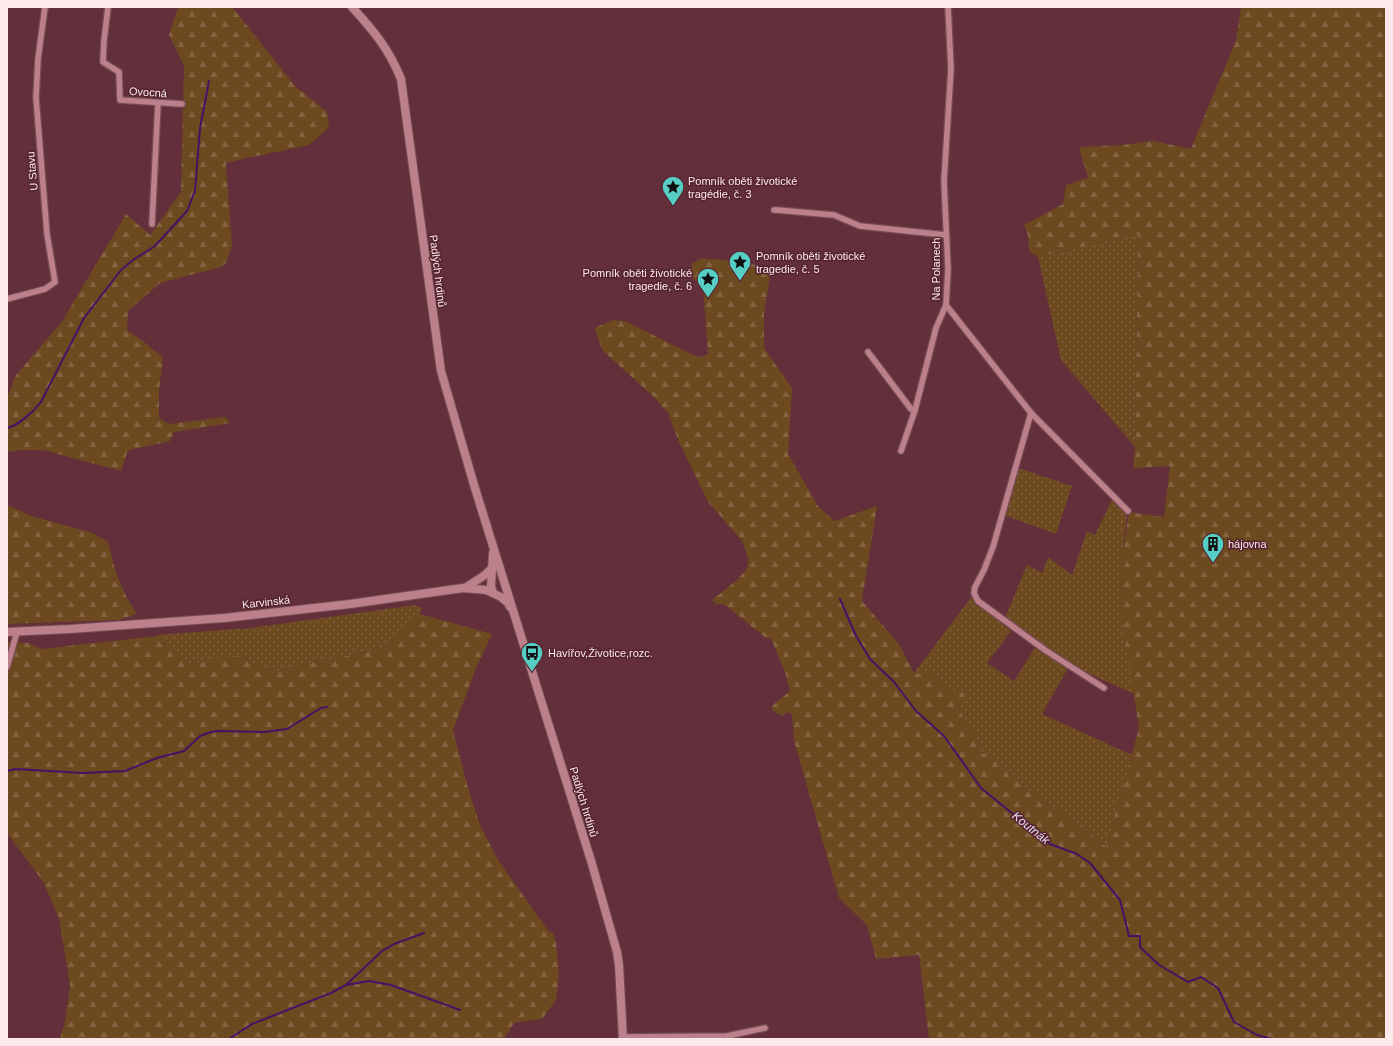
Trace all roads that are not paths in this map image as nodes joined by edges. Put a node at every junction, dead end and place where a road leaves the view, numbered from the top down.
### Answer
1 (45, 7) edge
2 (108, 7) edge
3 (352, 7) edge
4 (948, 7) edge
5 (158, 103) junction
6 (182, 104) dead end
7 (774, 210) dead end
8 (152, 224) dead end
9 (946, 235) junction
10 (7, 299) edge
11 (946, 305) junction
12 (868, 352) dead end
13 (915, 410) junction
14 (1031, 413) junction
15 (901, 451) dead end
16 (1128, 511) dead end
17 (493, 546) junction
18 (493, 566) junction
19 (503, 576) junction
20 (463, 588) junction
21 (492, 593) junction
22 (515, 617) junction
23 (7, 632) edge
24 (17, 632) junction
25 (7, 667) edge
26 (1104, 688) dead end
27 (765, 1028) dead end
28 (623, 1038) edge

1 - 10 street, U Stavu
2 - 5 street, Ovocná
3 - 17 main road, Padlých hrdinů
4 - 9 street, Na Polanech
5 - 6 street, Ovocná
5 - 8 street
7 - 9 street
9 - 11 street, Na Polanech
11 - 13 street
11 - 14 street, Na Polanech
12 - 13 street
13 - 15 street
14 - 16 street, Na Polanech
14 - 26 street
17 - 18 main road, Padlých hrdinů
17 - 19 main road, Padlých hrdinů
18 - 20 main road
18 - 21 main road, Padlých hrdinů
19 - 21 main road
19 - 22 main road, Padlých hrdinů
20 - 21 main road, Karvinská
20 - 24 main road, Karvinská
21 - 22 main road, Karvinská
22 - 28 main road, Padlých hrdinů
23 - 24 main road, Karvinská
24 - 25 street
27 - 28 street

